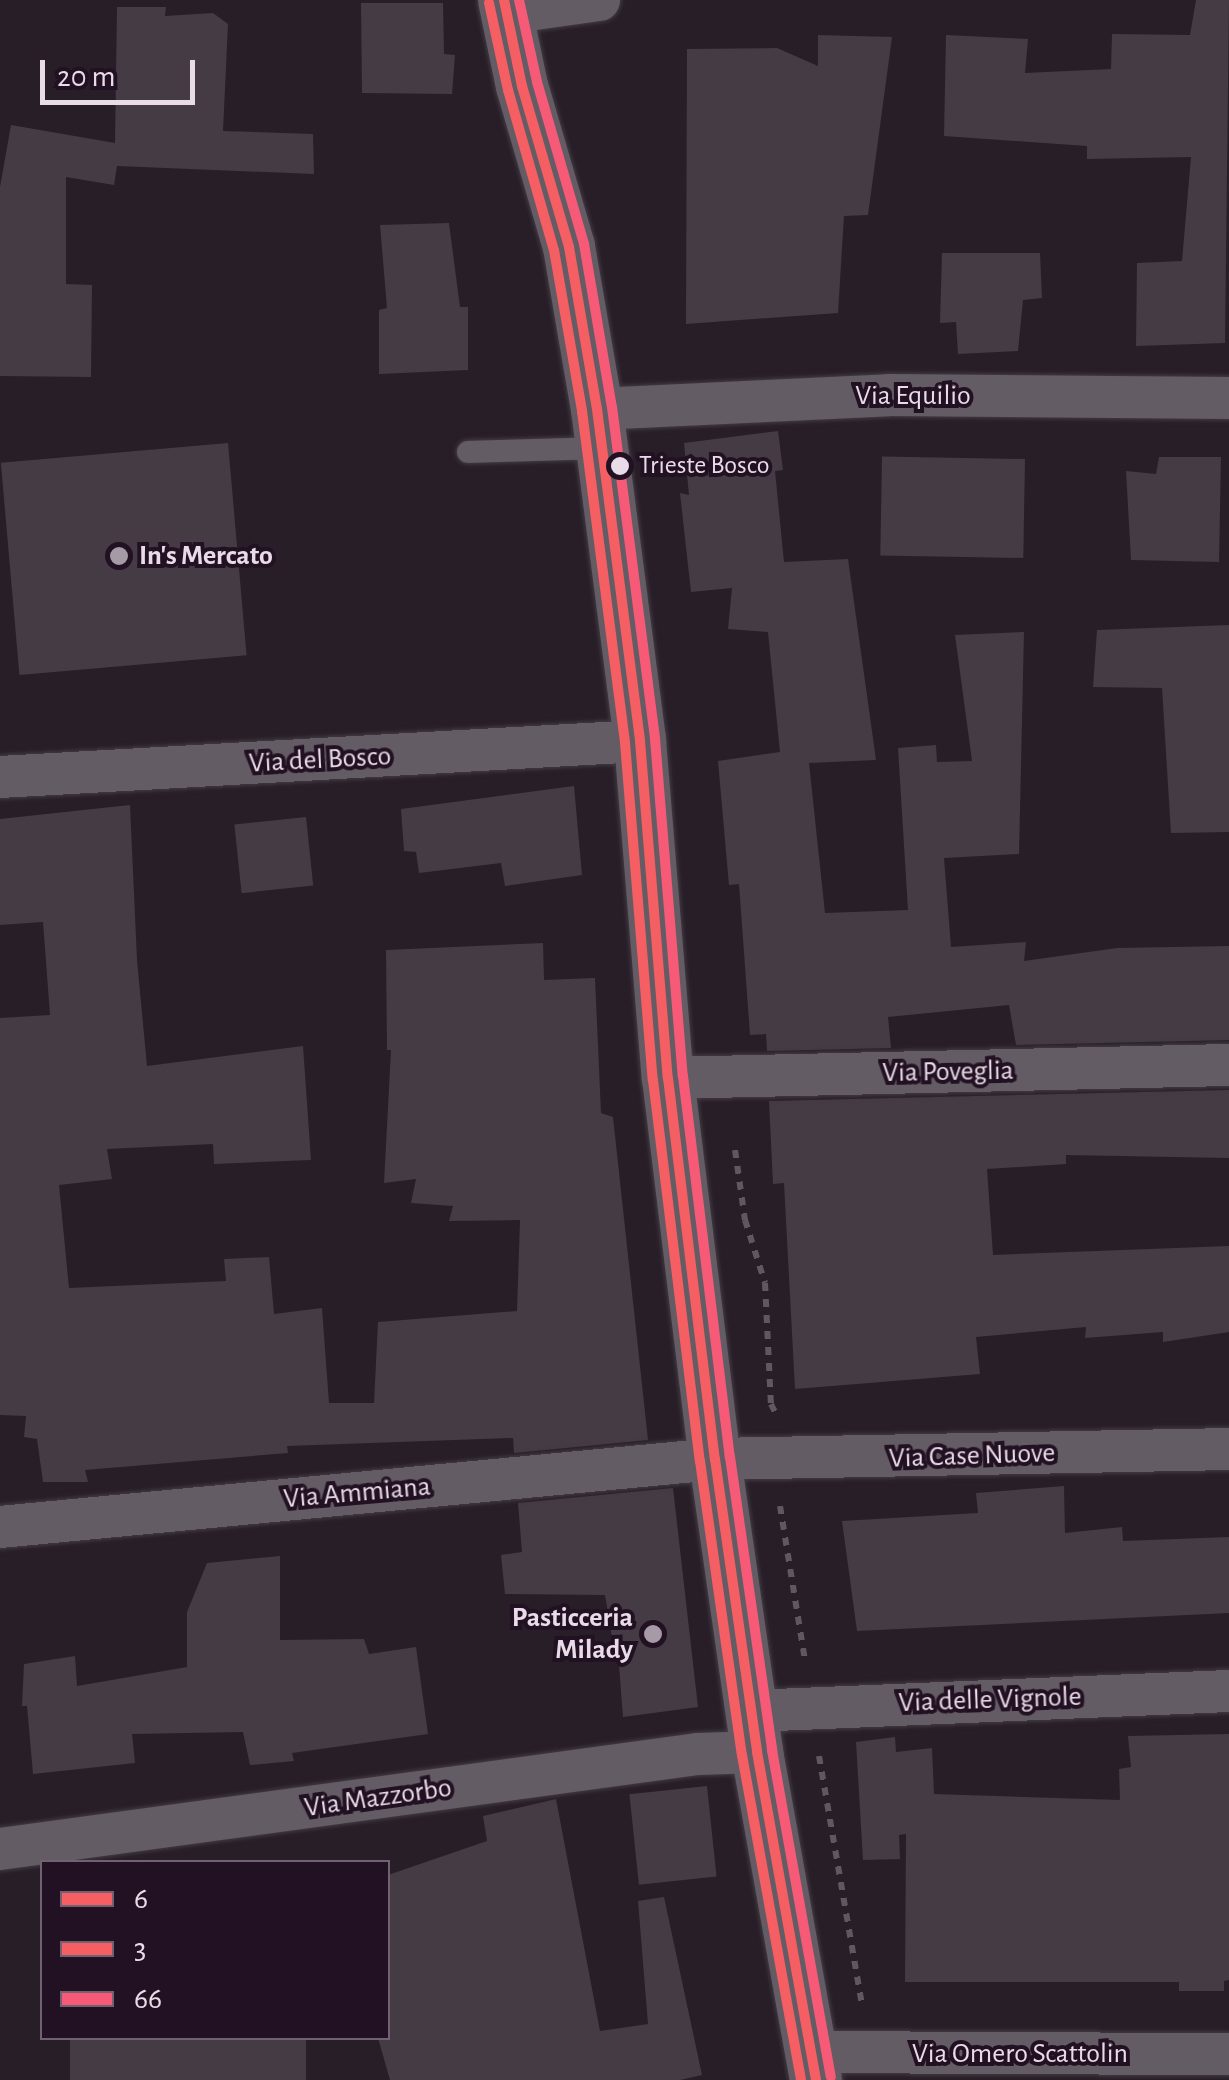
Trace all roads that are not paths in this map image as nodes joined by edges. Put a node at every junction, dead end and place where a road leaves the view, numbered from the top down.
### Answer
1 (600, 0) edge
2 (506, 6) edge
3 (1229, 398) edge
4 (599, 429) junction
5 (468, 452) dead end
6 (640, 740) junction
7 (0, 777) edge
8 (1229, 1066) edge
9 (668, 1078) junction
10 (1229, 1449) edge
11 (715, 1459) junction
12 (0, 1528) edge
13 (1229, 1690) edge
14 (755, 1731) junction
15 (0, 1849) edge
16 (1229, 2054) edge
17 (814, 2066) edge

1 - 2 street
2 - 4 street
3 - 4 street, Via Equilio
4 - 5 lane
4 - 6 street
6 - 7 street, Via del Bosco
6 - 9 street
8 - 9 street, Via Poveglia
9 - 11 street
10 - 11 street, Via Case Nuove
11 - 12 street, Via Ammiana
11 - 14 street
13 - 14 street, Via delle Vignole
14 - 15 street, Via Mazzorbo
14 - 17 street
16 - 17 street, Via Omero Scattolin

